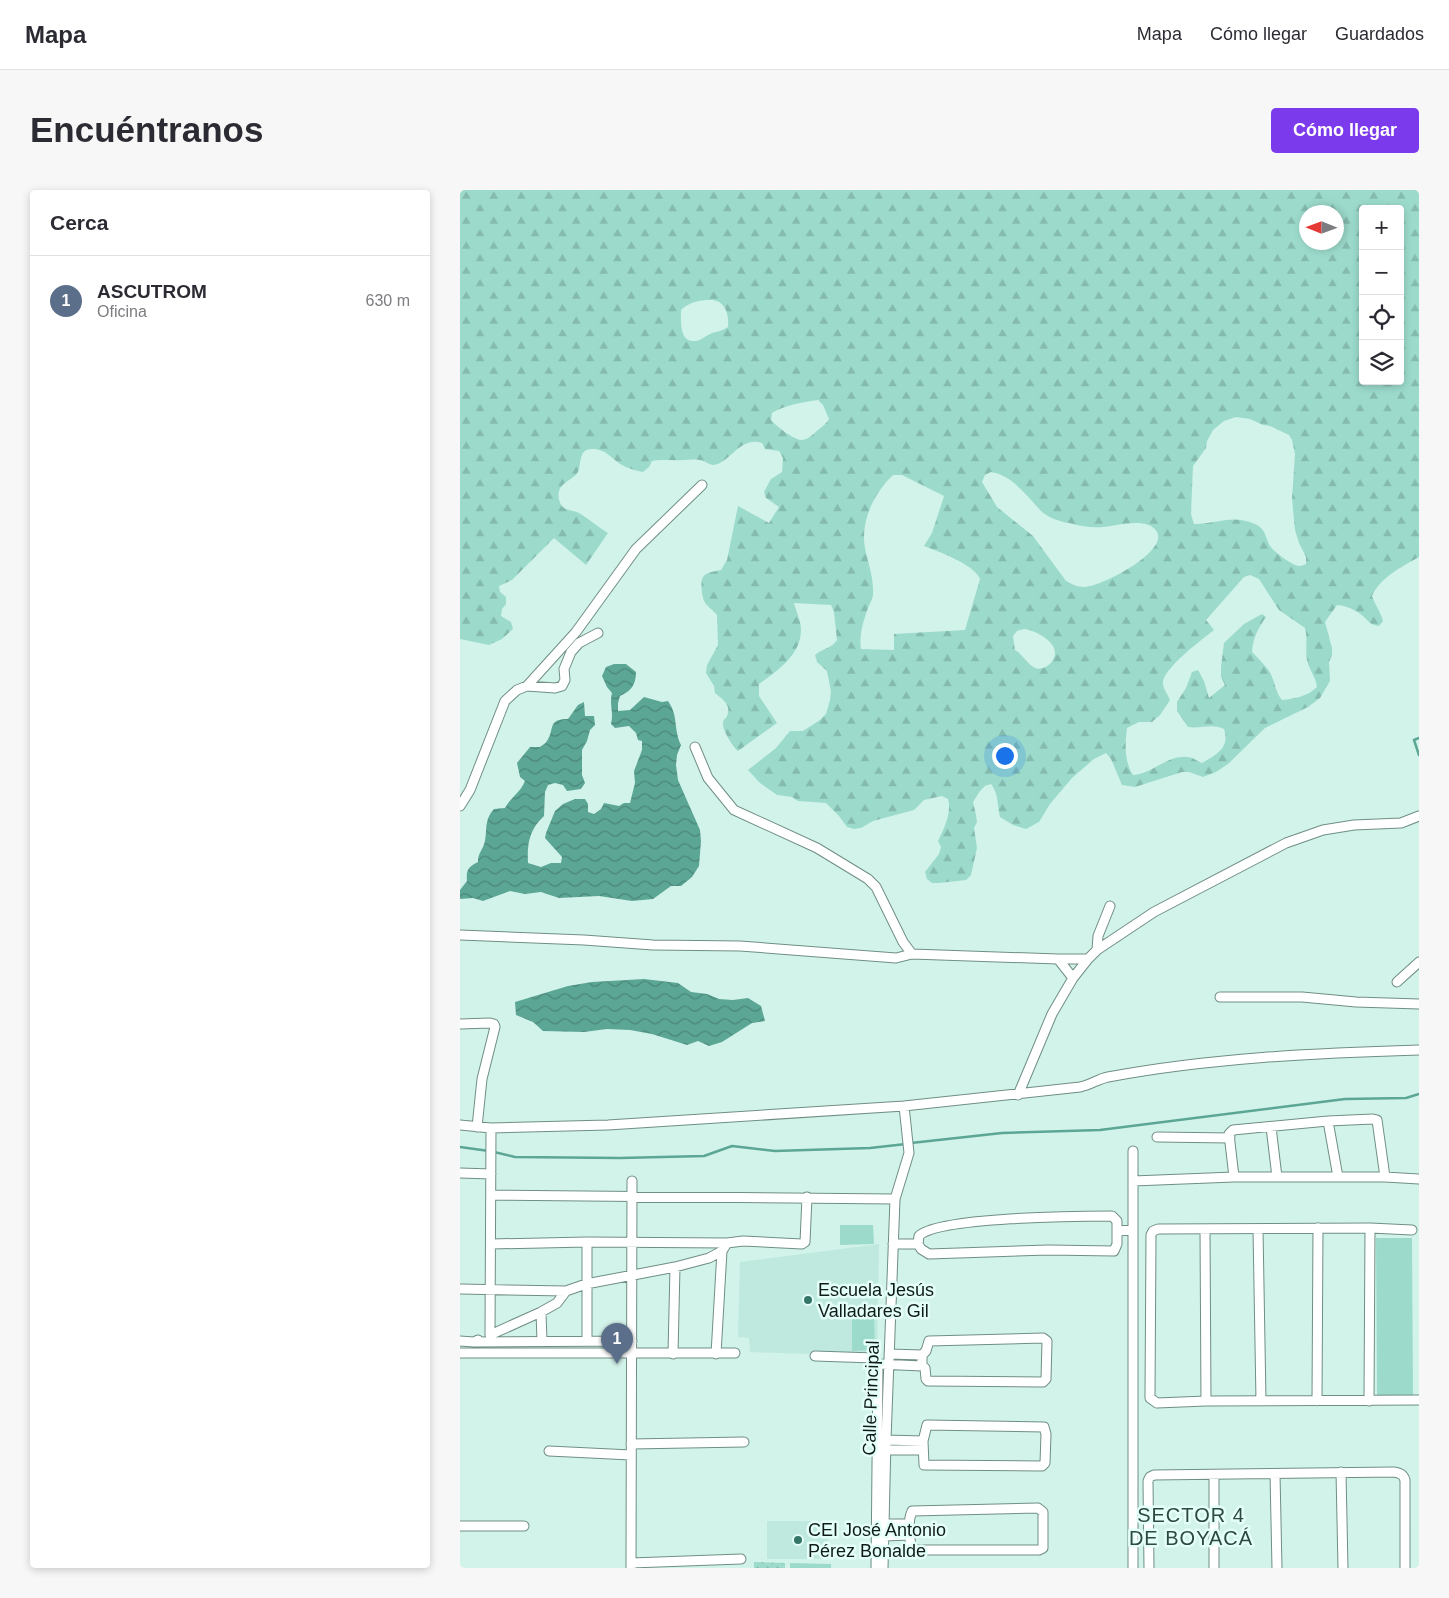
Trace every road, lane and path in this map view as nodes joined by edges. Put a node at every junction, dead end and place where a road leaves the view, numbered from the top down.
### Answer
1 (702, 485) dead end
2 (598, 633) dead end
3 (527, 686) junction
4 (695, 747) dead end
5 (460, 806) edge
6 (1419, 816) edge
7 (1110, 906) dead end
8 (460, 935) edge
9 (1097, 950) junction
10 (912, 954) junction
11 (1058, 959) junction
12 (1088, 959) junction
13 (1419, 962) edge
14 (1073, 978) junction
15 (1397, 982) dead end
16 (1220, 997) dead end
17 (1419, 1004) edge
18 (460, 1024) edge
19 (1419, 1050) edge
20 (1018, 1095) junction
21 (904, 1106) junction
22 (1328, 1121) junction
23 (460, 1125) edge
24 (477, 1127) junction
25 (1271, 1127) junction
26 (491, 1131) junction
27 (1157, 1137) dead end
28 (1230, 1138) junction
29 (1133, 1151) dead end
30 (491, 1171) junction
31 (460, 1173) edge
32 (1234, 1177) junction
33 (1277, 1177) junction
34 (1338, 1177) junction
35 (1385, 1177) junction
36 (1419, 1179) edge
37 (632, 1181) dead end
38 (1133, 1181) junction
39 (490, 1195) junction
40 (807, 1197) junction
41 (633, 1198) junction
42 (895, 1199) junction
43 (1258, 1228) junction
44 (1318, 1228) junction
45 (1370, 1228) junction
46 (1205, 1229) junction
47 (1133, 1230) junction
48 (1412, 1230) dead end
49 (1118, 1231) junction
50 (587, 1242) junction
51 (632, 1242) junction
52 (727, 1243) junction
53 (491, 1244) junction
54 (893, 1244) junction
55 (918, 1244) junction
56 (722, 1251) junction
57 (675, 1267) junction
58 (632, 1275) junction
59 (586, 1284) junction
60 (460, 1288) edge
61 (490, 1288) junction
62 (566, 1291) junction
63 (542, 1312) junction
64 (490, 1335) junction
65 (460, 1341) edge
66 (542, 1341) junction
67 (587, 1341) junction
68 (474, 1342) junction
69 (632, 1342) junction
70 (460, 1353) edge
71 (735, 1353) dead end
72 (633, 1354) junction
73 (672, 1354) junction
74 (716, 1354) junction
75 (889, 1354) junction
76 (922, 1355) junction
77 (815, 1356) dead end
78 (878, 1364) junction
79 (888, 1365) junction
80 (922, 1366) junction
81 (1419, 1400) edge
82 (1206, 1401) junction
83 (1261, 1401) junction
84 (1317, 1401) junction
85 (1369, 1401) junction
86 (886, 1440) junction
87 (744, 1442) dead end
88 (632, 1444) junction
89 (922, 1446) junction
90 (885, 1450) junction
91 (549, 1451) dead end
92 (631, 1455) junction
93 (1341, 1472) junction
94 (1275, 1474) junction
95 (1214, 1475) junction
96 (884, 1524) junction
97 (909, 1524) junction
98 (460, 1526) edge
99 (524, 1526) dead end
100 (909, 1535) junction
101 (884, 1536) junction
102 (741, 1559) dead end
103 (631, 1565) edge
104 (876, 1568) edge
105 (883, 1568) edge
106 (1133, 1568) edge
107 (1149, 1568) edge
108 (1214, 1568) edge
109 (1277, 1568) edge
110 (1343, 1568) edge
111 (1405, 1568) edge

1 - 3 street
2 - 3 street
3 - 5 street
4 - 10 street
6 - 9 street
7 - 9 street
8 - 10 street
9 - 12 street
10 - 11 street
11 - 12 street
11 - 14 street
12 - 14 street
13 - 15 street
14 - 20 street
16 - 17 street
18 - 24 street
19 - 20 street
20 - 21 street
21 - 26 street
21 - 42 street, Calle Principal
22 - 25 street
22 - 34 street
22 - 35 street
23 - 24 street
24 - 26 street
25 - 28 street
25 - 33 street
26 - 30 street
27 - 28 street
28 - 32 street
29 - 38 street
30 - 31 street
30 - 39 street
32 - 33 street
32 - 38 street
33 - 34 street
34 - 35 street
35 - 36 street
37 - 41 street
38 - 47 street
39 - 41 street
39 - 53 street
40 - 41 street
40 - 42 street
40 - 52 street
41 - 51 street
42 - 54 street, Calle Principal
43 - 44 street
43 - 46 street
43 - 83 street
44 - 45 street
44 - 84 street
45 - 48 street
45 - 85 street
46 - 82 street
46 - 82 street
47 - 49 street
47 - 106 street
49 - 55 street
49 - 55 street
50 - 51 street
50 - 53 street
50 - 59 street
51 - 52 street
51 - 58 street
52 - 56 street
53 - 61 street
54 - 55 street
54 - 75 street, Calle Principal
56 - 57 street
56 - 74 street
57 - 58 street
57 - 73 street
58 - 59 street
58 - 69 street
59 - 62 street
59 - 67 street
60 - 61 street
61 - 62 street
61 - 64 street
62 - 63 street
63 - 64 street
63 - 66 street
64 - 68 street
65 - 68 street
66 - 67 street
66 - 68 street
67 - 69 street
69 - 72 street
70 - 72 street
71 - 74 street
72 - 73 street
72 - 88 street
73 - 74 street
75 - 76 street
75 - 79 street, Calle Principal
76 - 80 street
76 - 80 street
77 - 78 street
78 - 79 street
78 - 104 street
79 - 80 street
79 - 86 street, Calle Principal
81 - 85 street
82 - 83 street
83 - 84 street
84 - 85 street
86 - 89 street
86 - 90 street, Calle Principal
87 - 88 street
88 - 92 street
89 - 89 street
89 - 90 street
90 - 96 street, Calle Principal
91 - 92 street
92 - 103 street
93 - 94 street
93 - 110 street
93 - 111 street
94 - 95 street
94 - 109 street
95 - 107 street
95 - 108 street
96 - 97 street
96 - 101 street, Calle Principal
97 - 100 street
97 - 100 street
98 - 99 street
100 - 101 street
101 - 105 street, Calle Principal
102 - 103 street

